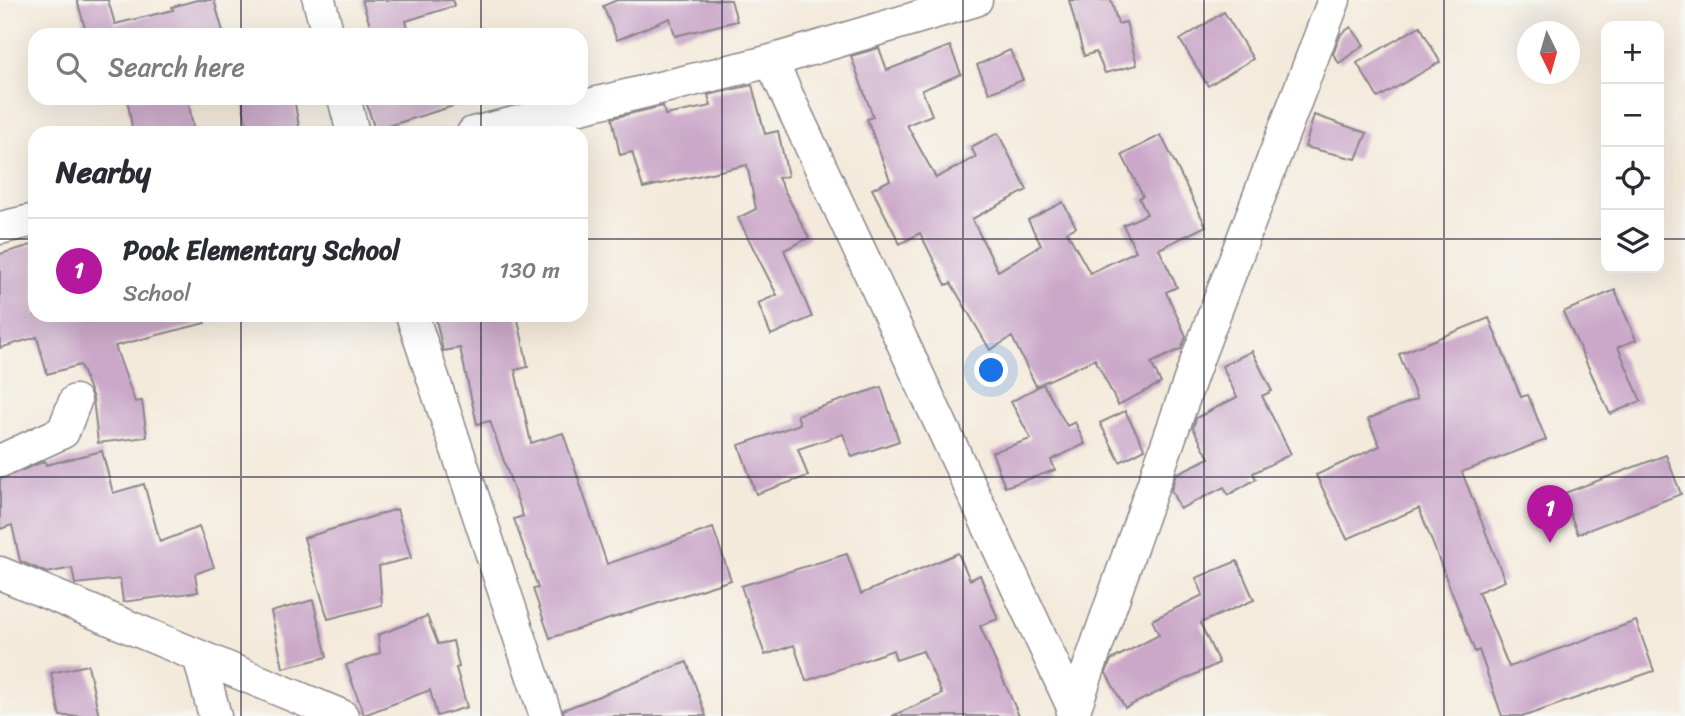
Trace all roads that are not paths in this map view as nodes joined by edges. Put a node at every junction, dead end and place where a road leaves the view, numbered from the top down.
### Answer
1 (319, 0) edge
2 (976, 0) edge
3 (1334, 0) edge
4 (326, 28) edge
5 (771, 61) junction
6 (346, 105) edge
7 (351, 126) edge
8 (502, 126) edge
9 (28, 222) edge
10 (0, 228) edge
11 (414, 322) edge
12 (75, 401) dead end
13 (0, 461) edge
14 (0, 573) edge
15 (199, 656) junction
16 (1073, 713) edge
17 (215, 716) edge
18 (342, 716) edge
19 (547, 716) edge

1 - 4 street
2 - 5 street
3 - 16 street
5 - 8 street
5 - 16 street
6 - 7 street
9 - 10 street
11 - 19 street
12 - 13 street
14 - 15 street
15 - 17 street
15 - 18 street

